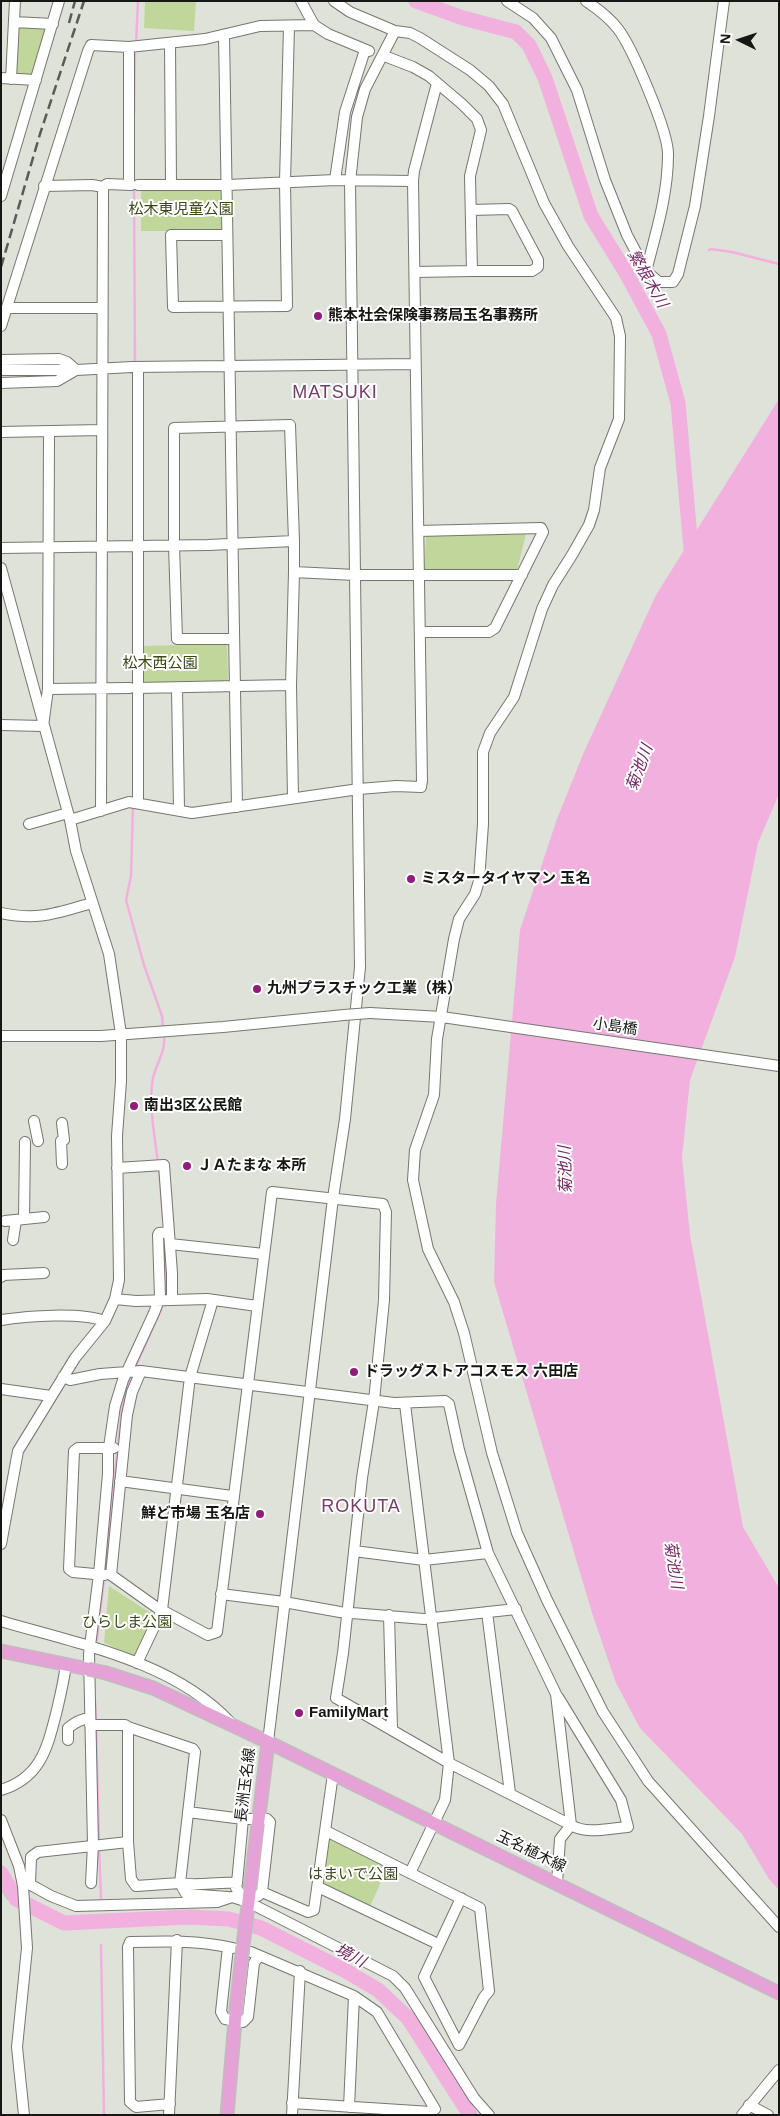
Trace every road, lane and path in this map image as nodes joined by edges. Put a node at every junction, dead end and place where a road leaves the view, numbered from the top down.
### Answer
1 (15, 1) edge
2 (59, 1) edge
3 (301, 1) edge
4 (334, 1) edge
5 (507, 1) edge
6 (586, 1) edge
7 (724, 1) edge
8 (14, 22) junction
9 (53, 24) junction
10 (314, 25) junction
11 (289, 26) junction
12 (395, 31) junction
13 (224, 35) junction
14 (170, 42) junction
15 (134, 47) junction
16 (387, 57) dead end
17 (6, 79) edge
18 (36, 80) junction
19 (437, 84) junction
20 (335, 180) junction
21 (413, 181) junction
22 (285, 182) junction
23 (350, 182) junction
24 (171, 184) junction
25 (133, 185) junction
26 (228, 185) junction
27 (44, 186) junction
28 (103, 186) junction
29 (1, 196) edge
30 (471, 210) junction
31 (227, 235) junction
32 (472, 271) junction
33 (646, 271) junction
34 (415, 272) junction
35 (229, 306) junction
36 (8, 308) junction
37 (102, 308) junction
38 (1, 326) edge
39 (1, 360) edge
40 (415, 364) junction
41 (352, 365) junction
42 (230, 366) junction
43 (135, 367) junction
44 (102, 369) junction
45 (1, 370) edge
46 (76, 370) junction
47 (1, 383) edge
48 (230, 428) junction
49 (101, 430) junction
50 (1, 432) edge
51 (50, 432) junction
52 (418, 531) junction
53 (294, 541) junction
54 (231, 544) junction
55 (174, 545) junction
56 (49, 546) junction
57 (101, 546) junction
58 (133, 546) junction
59 (1, 548) edge
60 (1, 568) edge
61 (294, 572) junction
62 (522, 575) junction
63 (355, 576) junction
64 (419, 576) junction
65 (420, 632) junction
66 (234, 639) junction
67 (291, 685) junction
68 (234, 686) junction
69 (101, 688) junction
70 (133, 688) junction
71 (177, 688) junction
72 (48, 689) junction
73 (1, 725) edge
74 (43, 726) junction
75 (359, 789) junction
76 (293, 798) junction
77 (134, 802) junction
78 (237, 807) junction
79 (179, 809) junction
80 (101, 811) junction
81 (69, 816) junction
82 (29, 824) dead end
83 (92, 903) junction
84 (1, 913) edge
85 (446, 1018) junction
86 (121, 1034) junction
87 (1, 1036) edge
88 (778, 1066) edge
89 (34, 1121) dead end
90 (62, 1123) dead end
91 (38, 1141) dead end
92 (25, 1142) dead end
93 (62, 1164) dead end
94 (117, 1168) junction
95 (333, 1198) junction
96 (44, 1217) dead end
97 (20, 1220) junction
98 (5, 1221) dead end
99 (165, 1232) junction
100 (13, 1240) dead end
101 (170, 1244) junction
102 (264, 1254) junction
103 (44, 1273) dead end
104 (1, 1277) edge
105 (115, 1299) junction
106 (165, 1300) junction
107 (213, 1300) junction
108 (257, 1306) junction
109 (1, 1316) edge
110 (1, 1320) edge
111 (106, 1321) junction
112 (133, 1371) junction
113 (63, 1377) junction
114 (190, 1377) junction
115 (247, 1383) junction
116 (1, 1389) edge
117 (310, 1391) junction
118 (51, 1396) junction
119 (374, 1401) junction
120 (405, 1404) junction
121 (117, 1448) junction
122 (120, 1481) junction
123 (177, 1490) junction
124 (232, 1496) junction
125 (2, 1531) edge
126 (1, 1544) edge
127 (354, 1551) junction
128 (488, 1554) junction
129 (424, 1560) junction
130 (104, 1575) junction
131 (222, 1594) junction
132 (284, 1602) junction
133 (516, 1609) junction
134 (162, 1610) junction
135 (487, 1612) junction
136 (346, 1613) junction
137 (389, 1615) junction
138 (430, 1617) junction
139 (1, 1621) edge
140 (90, 1646) junction
141 (1, 1650) edge
142 (137, 1663) junction
143 (66, 1664) junction
144 (556, 1694) junction
145 (93, 1724) junction
146 (128, 1727) junction
147 (234, 1727) junction
148 (392, 1729) junction
149 (68, 1740) dead end
150 (268, 1742) junction
151 (449, 1763) junction
152 (333, 1774) junction
153 (1, 1790) edge
154 (510, 1793) junction
155 (188, 1812) junction
156 (258, 1817) junction
157 (243, 1819) junction
158 (1, 1820) edge
159 (434, 1823) junction
160 (571, 1824) junction
161 (326, 1831) junction
162 (128, 1842) junction
163 (97, 1845) junction
164 (410, 1873) junction
165 (25, 1883) junction
166 (91, 1883) dead end
167 (180, 1883) junction
168 (557, 1883) junction
169 (318, 1887) junction
170 (236, 1891) junction
171 (461, 1898) junction
172 (254, 1900) junction
173 (779, 1927) edge
174 (177, 1940) junction
175 (438, 1944) junction
176 (243, 1947) junction
177 (300, 1972) junction
178 (779, 1993) edge
179 (354, 1996) junction
180 (235, 2015) junction
181 (779, 2070) edge
182 (292, 2103) junction
183 (170, 2104) junction
184 (749, 2106) junction
185 (350, 2107) junction
186 (24, 2115) edge
187 (170, 2115) edge
188 (227, 2115) edge
189 (292, 2115) edge
190 (489, 2115) edge
191 (742, 2115) edge
192 (768, 2115) edge

1 - 8 street
2 - 9 street
3 - 10 street
4 - 12 street
5 - 33 street
6 - 33 street
7 - 33 street
8 - 9 street
8 - 17 street
9 - 18 street
10 - 11 street
10 - 20 street
11 - 13 street
11 - 22 street
12 - 23 street
12 - 85 street
13 - 14 street
13 - 26 street
14 - 15 street
14 - 24 street
15 - 25 street
15 - 27 street
16 - 19 street
17 - 18 street
18 - 29 street
19 - 21 street
19 - 30 street
20 - 22 street
20 - 23 street
21 - 23 street
21 - 34 street
22 - 26 street
22 - 35 street
23 - 41 street
24 - 25 street
24 - 26 street
25 - 28 street
26 - 31 street
27 - 28 street
27 - 36 street
28 - 37 street
30 - 32 street
30 - 32 street
31 - 35 street
31 - 35 street
32 - 34 street
34 - 40 street
35 - 42 street
36 - 37 street
36 - 38 street
37 - 44 street
39 - 46 street
40 - 41 street
40 - 52 street
41 - 42 street
41 - 63 street
42 - 43 street
42 - 48 street
43 - 44 street
43 - 58 street
44 - 46 street
44 - 49 street
45 - 46 street
46 - 47 street
48 - 53 street
48 - 54 street
48 - 55 street
49 - 51 street
49 - 57 street
50 - 51 street
51 - 56 street
52 - 62 street
52 - 64 street
53 - 54 street
53 - 61 street
54 - 55 street
54 - 66 street
55 - 58 street
55 - 66 street
56 - 57 street
56 - 59 street
56 - 72 street
57 - 58 street
57 - 69 street
58 - 70 street
60 - 74 street
61 - 63 street
61 - 67 street
62 - 64 street
62 - 65 street
63 - 64 street
63 - 75 street
64 - 65 street
65 - 75 street
66 - 68 street
67 - 68 street
67 - 76 street
68 - 71 street
68 - 78 street
69 - 70 street
69 - 72 street
69 - 80 street
70 - 71 street
70 - 77 street
71 - 79 street
72 - 74 street
73 - 74 street
74 - 81 street
75 - 76 street
75 - 95 street
76 - 78 street
77 - 79 street
77 - 80 street
78 - 79 street
80 - 81 street
81 - 82 street
81 - 83 street
83 - 84 street
83 - 86 street
85 - 86 street, 小島橋, bridge
85 - 88 street, 小島橋
85 - 173 street
86 - 87 street, 小島橋
86 - 94 street
89 - 91 street
90 - 93 street
92 - 97 street
94 - 99 street
94 - 105 street
95 - 102 street
95 - 117 street
95 - 119 street
96 - 97 street
97 - 98 street
97 - 100 street
99 - 101 street
99 - 106 street
101 - 102 street
101 - 106 street
102 - 108 street
103 - 104 street
105 - 106 street
105 - 111 street
106 - 107 street
106 - 112 street
107 - 108 street
107 - 114 street
108 - 115 street
109 - 110 street
110 - 111 street
111 - 113 street
112 - 113 street
112 - 114 street
112 - 121 street
113 - 118 street
114 - 115 street
114 - 123 street
115 - 117 street
115 - 124 street
116 - 118 street
117 - 119 street
117 - 132 street
118 - 125 street
119 - 120 street
119 - 127 street
120 - 128 street
120 - 129 street
121 - 122 street
121 - 130 street
121 - 130 street
122 - 123 street
122 - 130 street
123 - 124 street
123 - 134 street
124 - 131 street
125 - 126 street
127 - 129 street
127 - 136 street
128 - 129 street
128 - 133 street
129 - 138 street
130 - 134 street
130 - 140 street
131 - 132 street
131 - 134 street
132 - 136 street
132 - 150 street
133 - 135 street
133 - 144 street
134 - 142 street
135 - 138 street
135 - 154 street
136 - 137 street
136 - 148 street
137 - 138 street
137 - 148 street
138 - 151 street
139 - 140 street
140 - 142 street
140 - 145 street
141 - 143 main road, 長洲玉名線
142 - 147 street
143 - 147 main road, 長洲玉名線, bridge
143 - 153 street
144 - 160 street
144 - 160 street
145 - 146 street
145 - 149 street
145 - 163 street
146 - 155 street
146 - 162 street
147 - 150 main road, 長洲玉名線
148 - 151 street
150 - 152 main road, 玉名植木線
150 - 156 main road, 長洲玉名線
151 - 154 street
151 - 159 street
152 - 159 main road, 玉名植木線
152 - 161 street
154 - 160 street
155 - 157 street
155 - 167 street
156 - 157 street
156 - 172 main road, 長洲玉名線
156 - 172 street
157 - 170 street
158 - 165 street
159 - 164 street
159 - 168 main road, 玉名植木線
160 - 168 street
161 - 164 street
161 - 169 street
162 - 163 street
162 - 167 street
163 - 165 street
163 - 166 street
164 - 171 street
165 - 170 street
165 - 186 street
167 - 170 street
167 - 170 street
168 - 178 main road, 玉名植木線
169 - 172 street
169 - 175 street
170 - 172 street
171 - 175 street
171 - 175 street
172 - 176 main road, 長洲玉名線
172 - 190 street
174 - 176 street
174 - 183 street
174 - 183 street
176 - 177 street
176 - 180 main road, 長洲玉名線, bridge
176 - 180 street
177 - 179 street
177 - 182 street
179 - 185 street
179 - 185 street
180 - 188 main road, 長洲玉名線
181 - 184 street
182 - 185 street
182 - 189 street
183 - 187 street
184 - 191 street
184 - 192 street

